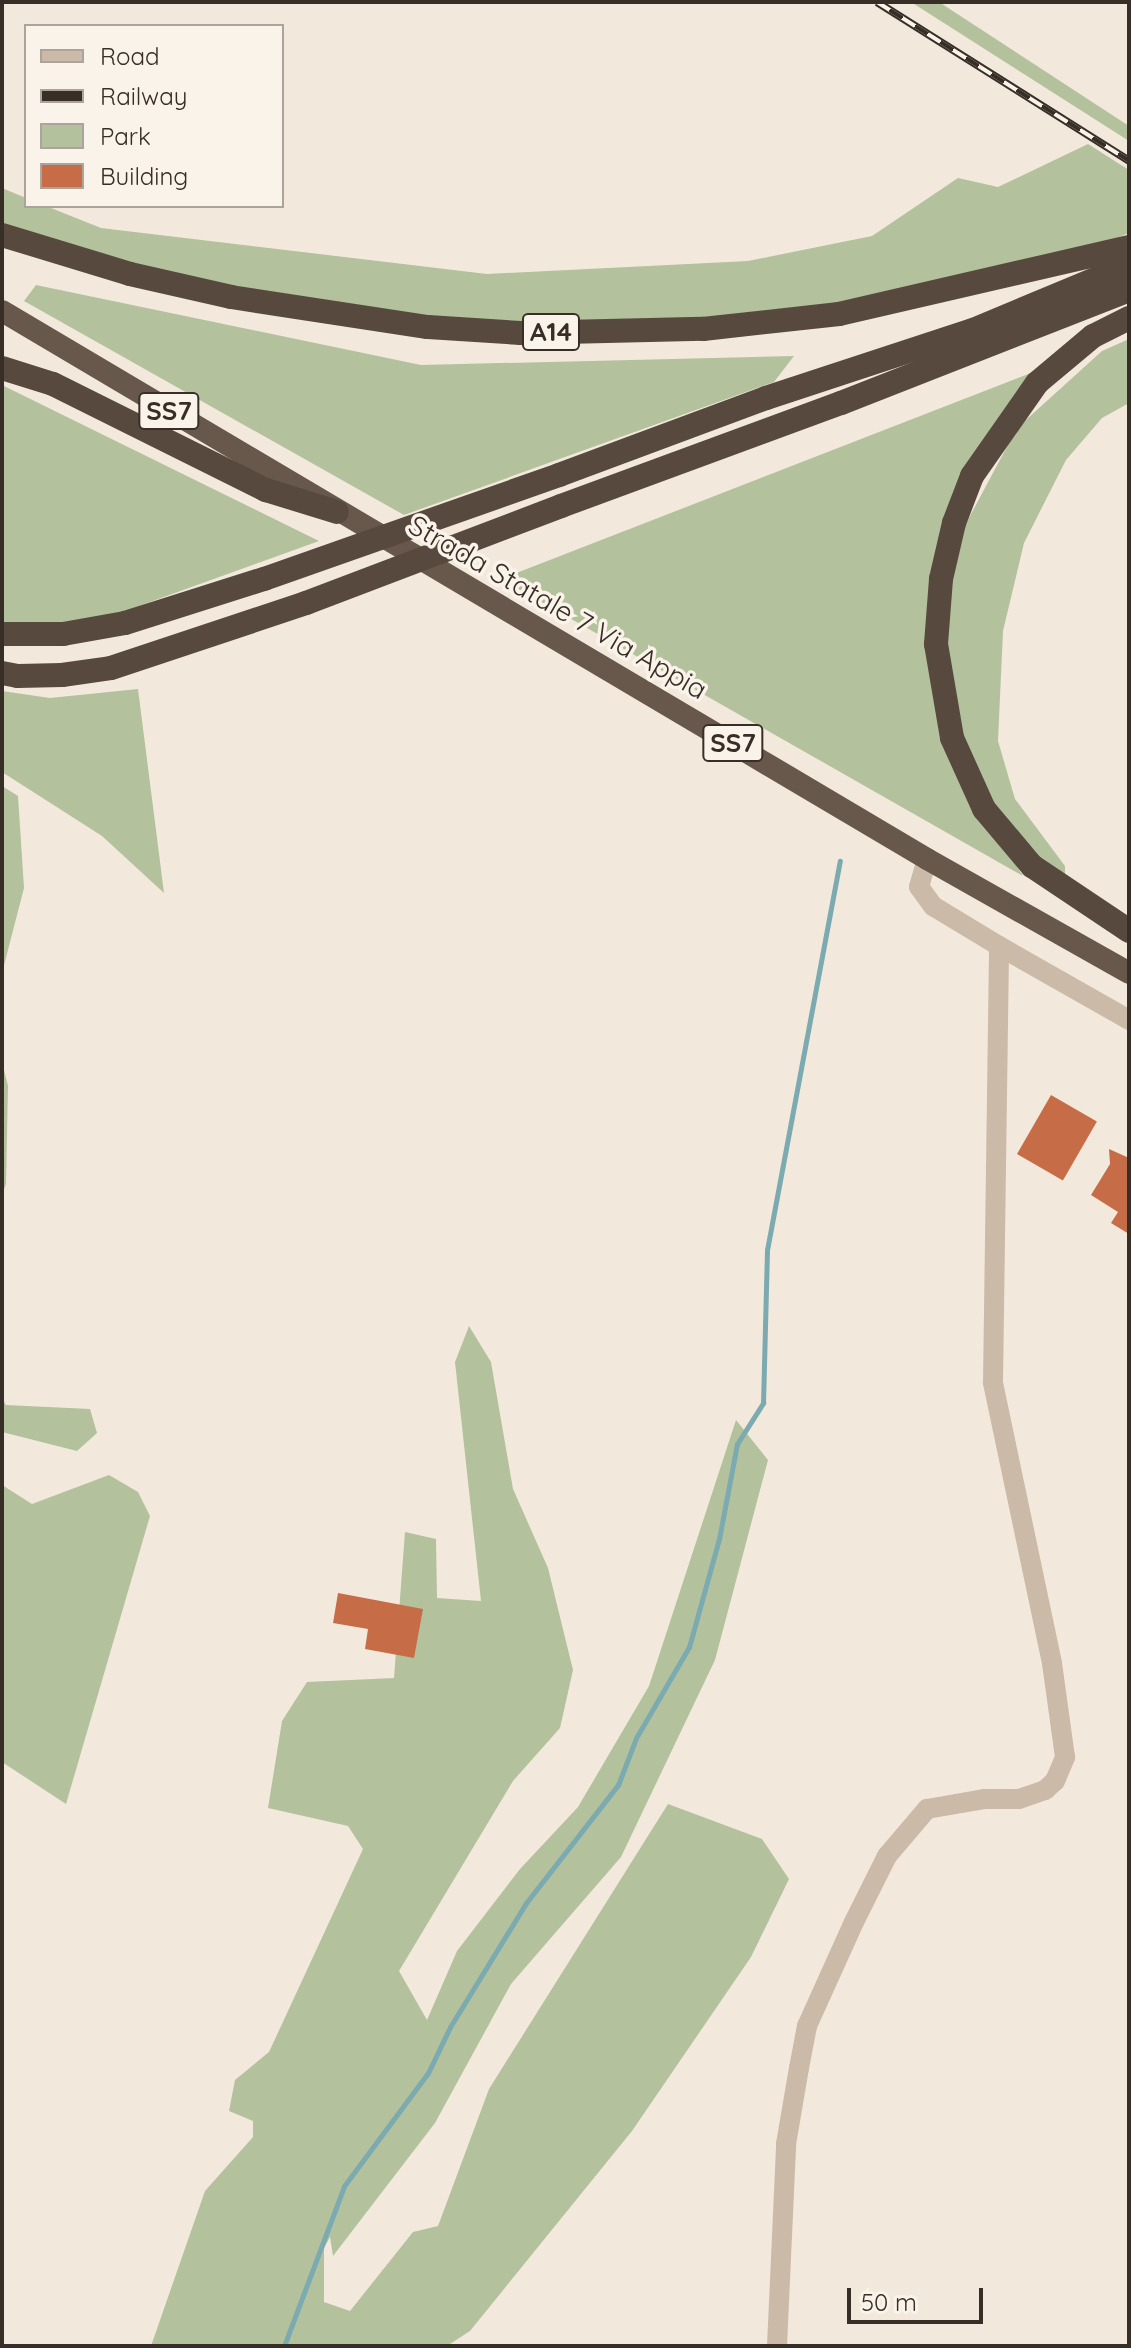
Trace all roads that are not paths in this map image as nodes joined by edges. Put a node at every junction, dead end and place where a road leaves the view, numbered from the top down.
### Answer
1 (2, 235) edge
2 (1129, 247) edge
3 (1119, 270) edge
4 (2, 311) edge
5 (1129, 318) edge
6 (2, 368) edge
7 (337, 512) junction
8 (2, 634) edge
9 (2, 673) edge
10 (927, 859) junction
11 (1129, 931) edge
12 (999, 946) junction
13 (1129, 973) edge
14 (1129, 1020) edge
15 (777, 2346) edge

1 - 3 highway, A14
2 - 3 highway, A14
3 - 8 highway, A14, bridge
3 - 9 highway, A14, bridge
4 - 7 highway, Strada Statale 7 Via Appia / SS7
5 - 11 highway
6 - 7 highway
7 - 10 highway, Strada Statale 7 Via Appia / SS7
10 - 12 street
10 - 13 highway, Strada Statale 7 Via Appia / SS7
12 - 14 street
12 - 15 street

